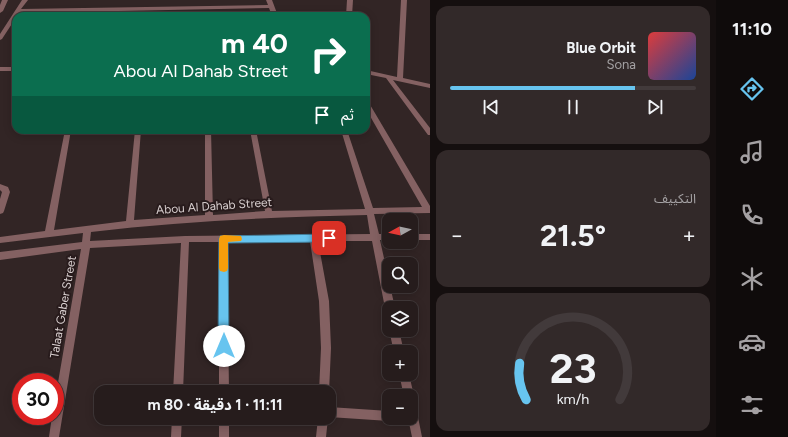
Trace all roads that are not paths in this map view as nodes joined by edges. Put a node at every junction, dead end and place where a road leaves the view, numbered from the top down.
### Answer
1 (5, 0) edge
2 (25, 0) edge
3 (270, 0) edge
4 (350, 0) edge
5 (404, 0) edge
6 (272, 6) junction
7 (0, 9) edge
8 (17, 11) joint
9 (41, 12) edge
10 (135, 12) edge
11 (274, 12) edge
12 (349, 12) edge
13 (12, 19) edge
14 (0, 38) edge
15 (0, 70) edge
16 (12, 70) edge
17 (370, 73) edge
18 (388, 77) junction
19 (400, 80) junction
20 (430, 86) edge
21 (370, 110) edge
22 (430, 133) edge
23 (67, 134) edge
24 (138, 134) edge
25 (208, 134) edge
26 (254, 134) edge
27 (345, 134) edge
28 (0, 187) edge
29 (429, 210) edge
30 (0, 211) edge
31 (370, 212) junction
32 (269, 214) junction
33 (209, 218) junction
34 (130, 224) junction
35 (87, 229) junction
36 (49, 233) junction
37 (374, 237) junction
38 (382, 237) edge
39 (418, 237) edge
40 (430, 237) edge
41 (314, 238) junction
42 (185, 239) junction
43 (224, 239) junction
44 (0, 240) edge
45 (86, 245) junction
46 (0, 256) edge
47 (388, 301) edge
48 (178, 385) edge
49 (224, 385) edge
50 (324, 385) edge
51 (336, 412) edge
52 (382, 416) edge
53 (177, 425) edge
54 (224, 425) edge
55 (322, 425) edge
56 (414, 425) edge
57 (54, 437) edge
58 (176, 437) edge
59 (224, 437) edge
60 (321, 437) edge
61 (417, 437) edge

1 - 7 street
2 - 8 street
3 - 6 street
4 - 12 street
5 - 19 street
6 - 10 street
6 - 11 street
8 - 9 street
13 - 14 street
15 - 16 street
17 - 18 street
18 - 19 street
18 - 22 street
19 - 20 street
21 - 29 street
23 - 36 street
24 - 34 street
25 - 33 street
26 - 32 street
27 - 31 street
28 - 30 street
29 - 31 street, Abou Al Dahab Street
31 - 32 street, Abou Al Dahab Street
31 - 37 street
32 - 33 street, Abou Al Dahab Street
33 - 34 street, Abou Al Dahab Street
34 - 35 street, Abou Al Dahab Street
35 - 36 street, Abou Al Dahab Street
35 - 45 street, Talaat Gaber Street
36 - 44 street, Abou Al Dahab Street
37 - 38 street
37 - 41 street
37 - 47 street
39 - 40 street
41 - 43 street
41 - 50 street
42 - 43 street
42 - 45 street
42 - 48 street
43 - 49 street
45 - 46 street
45 - 57 street, Talaat Gaber Street
51 - 52 street
53 - 58 street
54 - 59 street
55 - 60 street
56 - 61 street

